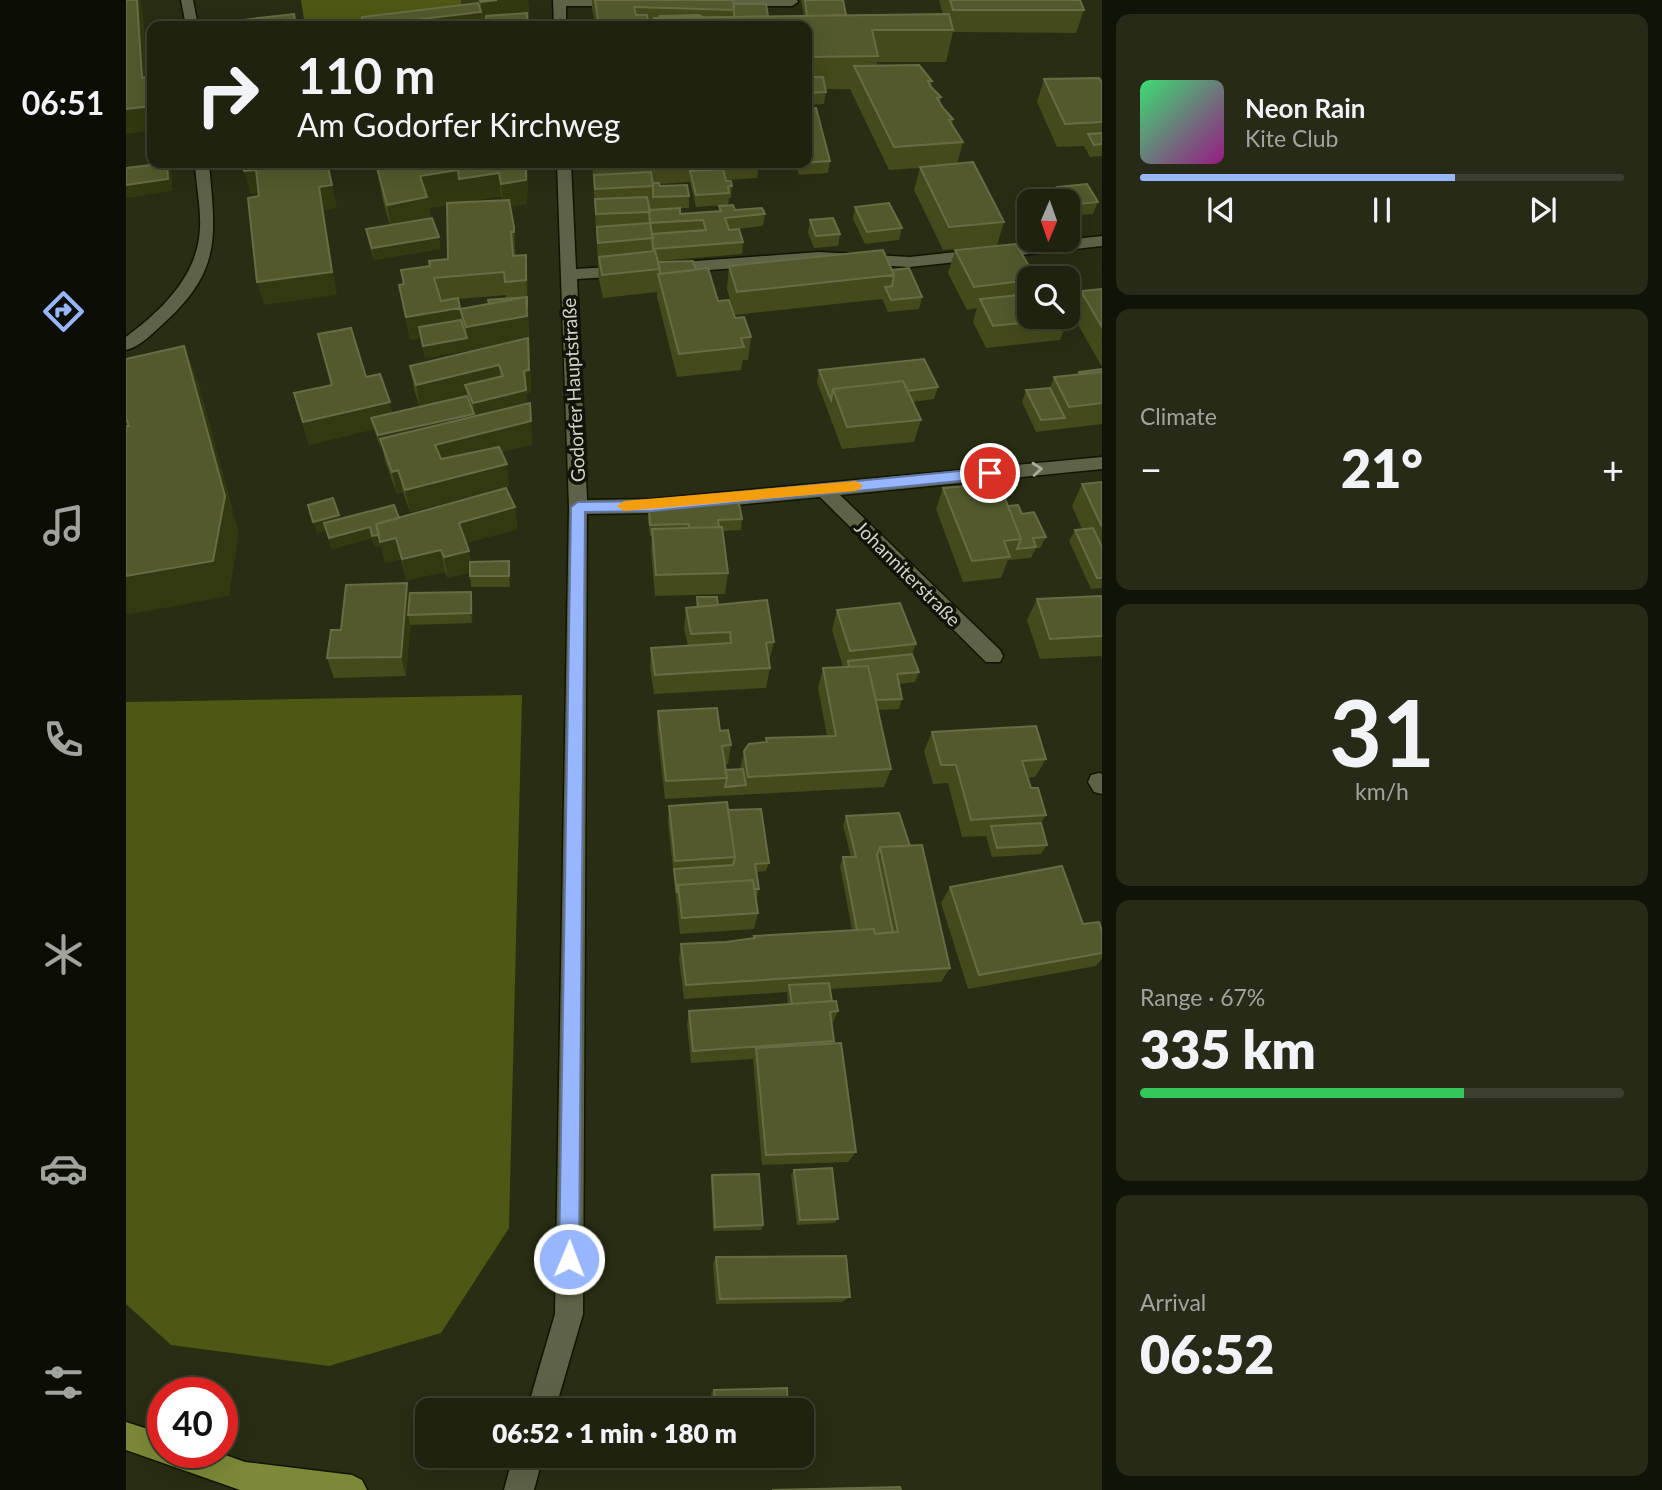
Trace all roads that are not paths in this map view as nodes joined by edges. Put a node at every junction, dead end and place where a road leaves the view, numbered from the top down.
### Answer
1 (187, 0) edge
2 (559, 1) edge
3 (628, 2) edge
4 (696, 2) edge
5 (792, 2) dead end
6 (191, 21) edge
7 (560, 21) edge
8 (202, 168) edge
9 (564, 168) edge
10 (1102, 241) edge
11 (568, 275) junction
12 (130, 340) edge
13 (1102, 463) edge
14 (823, 489) junction
15 (578, 507) junction
16 (993, 656) dead end
17 (544, 1398) edge
18 (126, 1436) edge
19 (147, 1443) edge
20 (219, 1468) edge
21 (525, 1468) edge
22 (352, 1490) edge
23 (519, 1490) edge

1 - 6 street
2 - 3 street
2 - 7 street
4 - 5 street
8 - 12 street
9 - 11 street, Godorfer Hauptstraße
10 - 11 street
11 - 15 street, Godorfer Hauptstraße
14 -> 13 street
14 - 15 street
14 - 16 street, Johanniterstraße
15 - 17 street, Godorfer Hauptstraße
18 - 19 main road
20 - 22 main road
21 - 23 street

